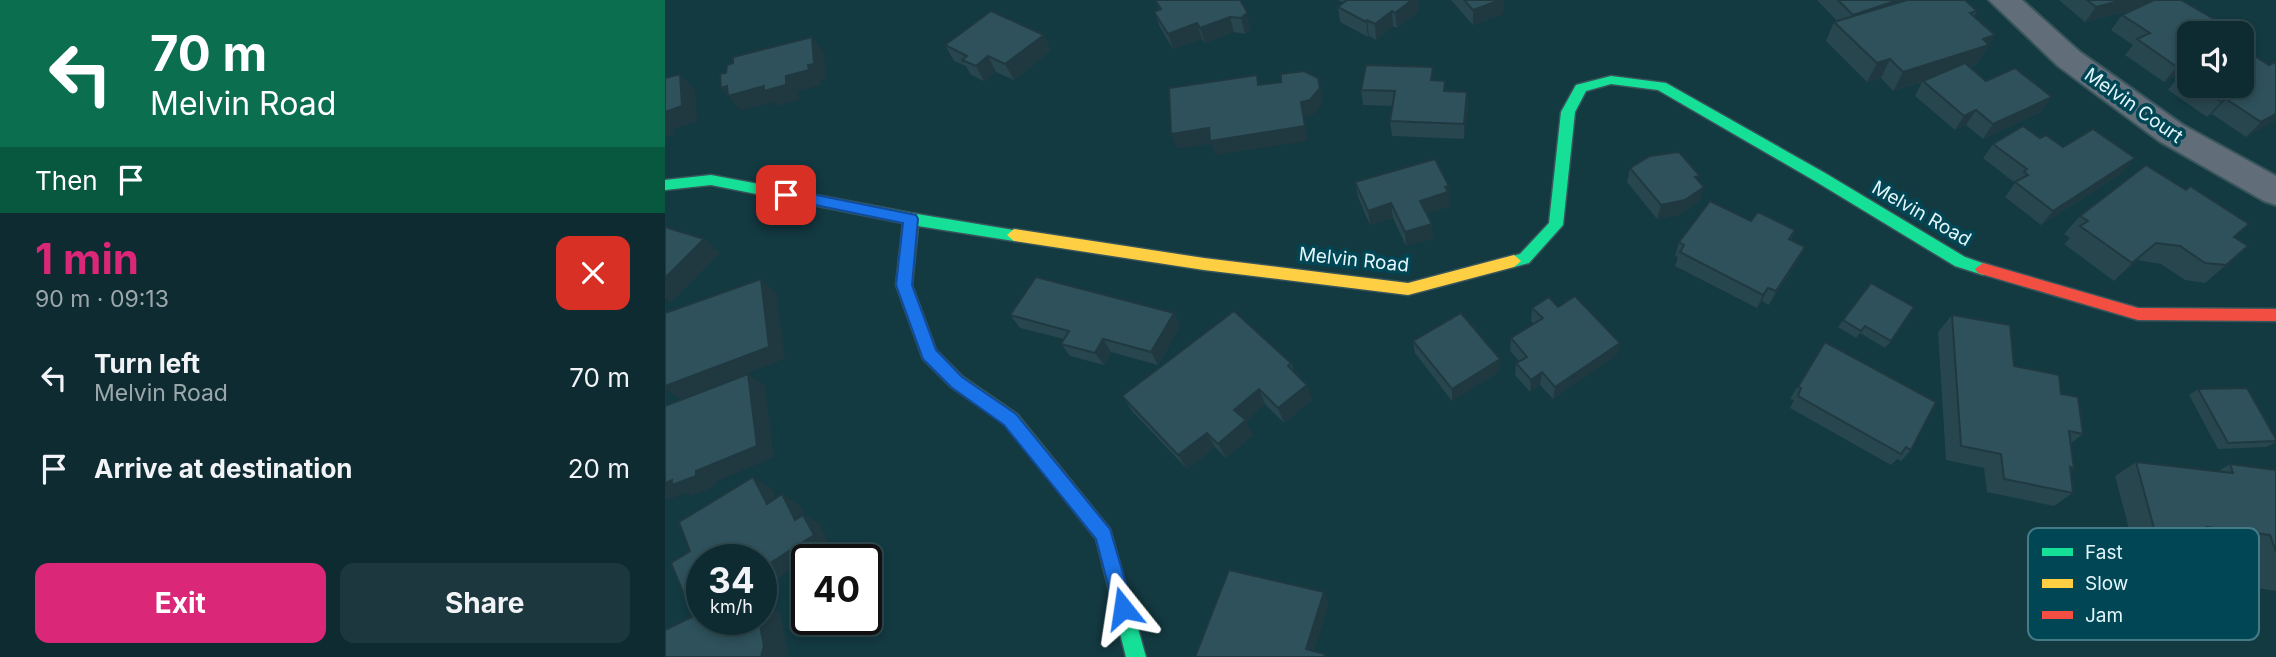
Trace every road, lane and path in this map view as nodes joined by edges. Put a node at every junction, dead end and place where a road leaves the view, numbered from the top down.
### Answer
1 (2004, 0) edge
2 (665, 185) edge
3 (2276, 192) edge
4 (911, 219) junction
5 (2276, 315) edge
6 (1136, 657) edge

1 - 3 street, Melvin Court
2 - 4 street, Melvin Road
4 - 5 street, Melvin Road
4 - 6 street

